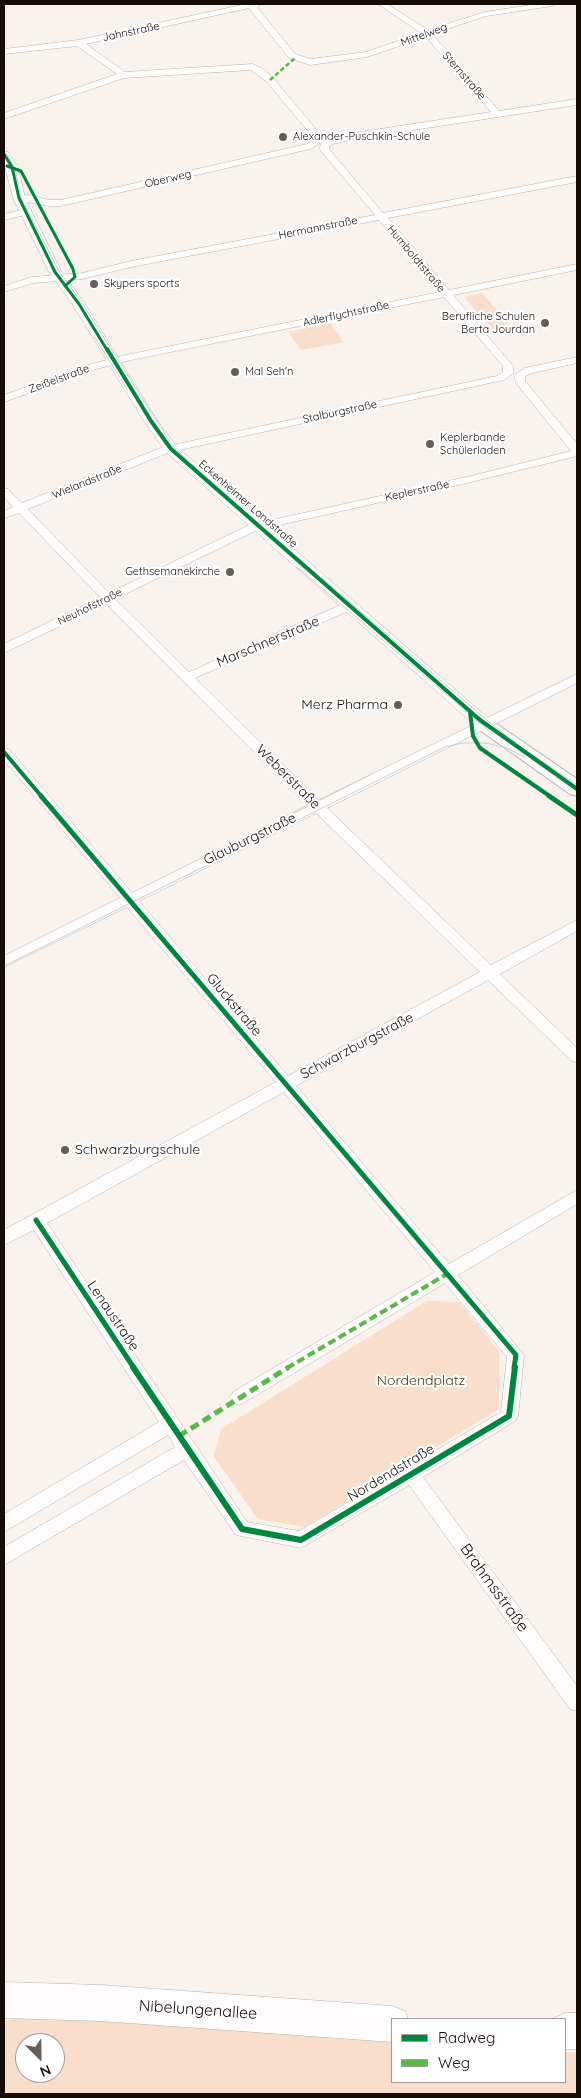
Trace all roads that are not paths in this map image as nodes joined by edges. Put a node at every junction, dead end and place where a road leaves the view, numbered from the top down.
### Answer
1 (253, 4) edge
2 (382, 4) edge
3 (552, 4) edge
4 (428, 34) junction
5 (78, 44) junction
6 (4, 51) edge
7 (123, 75) junction
8 (577, 102) edge
9 (497, 114) junction
10 (4, 116) edge
11 (320, 143) junction
12 (4, 154) edge
13 (577, 179) edge
14 (19, 198) junction
15 (26, 212) junction
16 (381, 216) junction
17 (4, 217) edge
18 (577, 267) edge
19 (59, 278) junction
20 (4, 289) edge
21 (445, 294) junction
22 (577, 360) edge
23 (114, 362) junction
24 (513, 374) junction
25 (4, 399) edge
26 (171, 449) junction
27 (577, 452) edge
28 (4, 491) edge
29 (20, 509) junction
30 (4, 515) edge
31 (257, 526) junction
32 (107, 598) junction
33 (349, 606) junction
34 (4, 649) edge
35 (187, 677) junction
36 (577, 678) edge
37 (484, 724) junction
38 (4, 752) edge
39 (577, 788) edge
40 (317, 806) junction
41 (129, 899) junction
42 (577, 925) edge
43 (4, 962) edge
44 (490, 974) junction
45 (577, 1057) edge
46 (286, 1084) junction
47 (577, 1196) edge
48 (36, 1220) junction
49 (4, 1238) edge
50 (447, 1274) junction
51 (239, 1397) dead end
52 (171, 1424) junction
53 (187, 1449) junction
54 (411, 1474) junction
55 (4, 1524) edge
56 (4, 1557) edge
57 (577, 1702) edge
58 (4, 2000) edge
59 (391, 2024) edge

1 - 4 street, Mittelweg
1 - 5 street, Jahnstraße
2 - 4 street, Sternstraße
3 - 4 street, Mittelweg
4 - 9 street, Sternstraße
5 - 6 street, Jahnstraße
5 - 7 street
7 - 10 street
7 - 11 street, Humboldtstraße
8 - 9 street, Oberweg
9 - 11 street, Oberweg
11 - 14 street, Oberweg
11 - 16 street, Humboldtstraße
12 - 14 street, Eckenheimer Landstraße
13 - 16 street, Hermannstraße
14 - 15 street, Eckenheimer Landstraße
15 - 17 street
15 - 19 street, Eckenheimer Landstraße
16 - 19 street, Hermannstraße
16 - 21 street, Humboldtstraße
18 - 21 street, Adlerflychtstraße
19 - 20 street, Hermannstraße
19 - 23 street, Eckenheimer Landstraße
21 - 23 street, Adlerflychtstraße
21 - 24 street, Humboldtstraße
22 - 24 street, Stalburgstraße
23 - 25 street, Zeißelstraße
23 - 26 street, Eckenheimer Landstraße
24 - 26 street, Stalburgstraße
24 - 27 street, Humboldtstraße
26 - 29 street, Wielandstraße
26 - 31 street, Eckenheimer Landstraße
27 - 31 street, Keplerstraße
28 - 29 street, Weberstraße
29 - 30 street, Wielandstraße
29 - 32 street, Weberstraße
31 - 32 street, Neuhofstraße
31 - 33 street, Eckenheimer Landstraße
32 - 34 street, Neuhofstraße
32 - 35 street, Weberstraße
33 - 35 street, Marschnerstraße
33 - 37 street, Eckenheimer Landstraße
35 - 40 street, Weberstraße
36 - 37 street, Glauburgstraße
37 - 39 main road, Eckenheimer Landstraße
37 - 40 street, Glauburgstraße
38 - 41 street, Gluckstraße
40 - 41 street, Glauburgstraße
40 - 44 street, Weberstraße
41 - 43 street, Glauburgstraße
41 - 46 street, Gluckstraße
42 - 44 street, Schwarzburgstraße
44 - 45 street, Weberstraße
44 - 46 street, Schwarzburgstraße
46 - 48 street, Schwarzburgstraße
46 - 50 street, Gluckstraße
47 - 50 street
48 - 49 street, Schwarzburgstraße
48 - 52 street, Lenaustraße
50 - 51 street
50 - 54 street, Nordendstraße
52 - 53 street, Nordendstraße
52 - 55 street
53 - 54 street, Nordendstraße
53 - 56 street
54 - 57 street, Brahmsstraße
58 - 59 main road, Nibelungenallee

